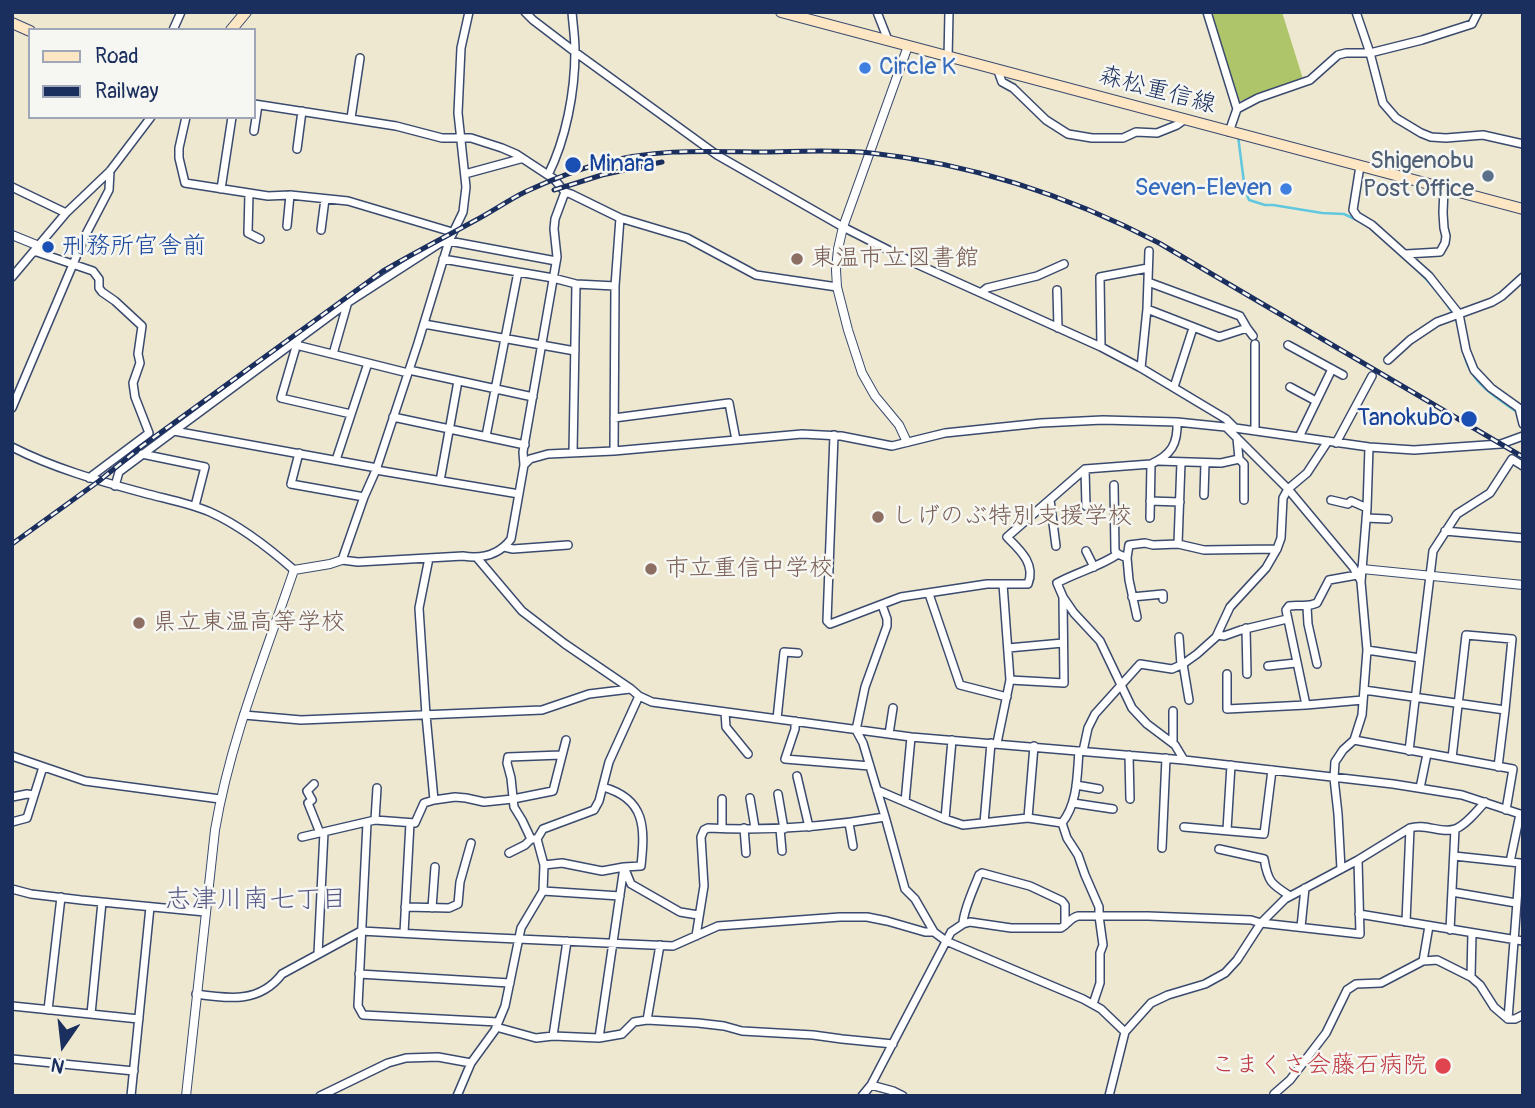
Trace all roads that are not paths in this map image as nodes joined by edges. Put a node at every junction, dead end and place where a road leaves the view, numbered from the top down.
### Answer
1 (181, 12) edge
2 (246, 12) edge
3 (469, 12) edge
4 (525, 12) edge
5 (572, 12) edge
6 (782, 12) edge
7 (877, 12) edge
8 (949, 12) edge
9 (1207, 12) edge
10 (1356, 12) edge
11 (1478, 12) edge
12 (12, 23) edge
13 (174, 28) edge
14 (233, 28) edge
15 (28, 30) edge
16 (888, 40) junction
17 (908, 46) junction
18 (575, 52) junction
19 (1370, 53) junction
20 (360, 58) dead end
21 (948, 58) junction
22 (998, 71) junction
23 (256, 104) edge
24 (1237, 110) junction
25 (302, 111) junction
26 (351, 118) junction
27 (149, 119) edge
28 (186, 119) edge
29 (232, 119) edge
30 (255, 119) edge
31 (1185, 120) junction
32 (254, 131) dead end
33 (1229, 132) junction
34 (460, 138) junction
35 (1523, 144) edge
36 (297, 149) dead end
37 (516, 154) junction
38 (1360, 166) junction
39 (110, 171) junction
40 (465, 173) junction
41 (548, 175) junction
42 (12, 187) edge
43 (221, 188) junction
44 (1444, 188) junction
45 (565, 192) junction
46 (249, 193) junction
47 (290, 195) junction
48 (325, 199) junction
49 (1523, 209) edge
50 (66, 213) junction
51 (620, 218) junction
52 (287, 226) dead end
53 (843, 227) junction
54 (321, 230) dead end
55 (452, 232) junction
56 (12, 235) edge
57 (260, 239) dead end
58 (449, 242) junction
59 (36, 248) junction
60 (1149, 251) dead end
61 (1406, 254) junction
62 (443, 259) junction
63 (556, 261) junction
64 (73, 264) junction
65 (1064, 264) dead end
66 (1148, 268) junction
67 (518, 272) junction
68 (1523, 276) edge
69 (12, 277) edge
70 (553, 278) junction
71 (1148, 282) junction
72 (576, 284) junction
73 (615, 286) junction
74 (838, 287) junction
75 (1057, 290) dead end
76 (982, 292) junction
77 (347, 303) junction
78 (1147, 309) junction
79 (1459, 314) junction
80 (424, 324) junction
81 (1058, 328) junction
82 (1193, 328) junction
83 (1247, 328) junction
84 (505, 339) junction
85 (297, 342) junction
86 (542, 345) junction
87 (1288, 345) dead end
88 (1101, 347) junction
89 (575, 351) junction
90 (333, 354) junction
91 (1388, 360) dead end
92 (368, 363) junction
93 (1141, 368) junction
94 (1332, 369) junction
95 (409, 372) junction
96 (1343, 375) dead end
97 (1372, 376) dead end
98 (458, 381) junction
99 (1174, 387) junction
100 (1290, 387) dead end
101 (495, 389) junction
102 (533, 397) junction
103 (1316, 401) junction
104 (12, 408) edge
105 (351, 414) junction
106 (393, 417) junction
107 (614, 418) junction
108 (1177, 422) junction
109 (1523, 424) edge
110 (449, 429) junction
111 (174, 430) junction
112 (1233, 431) junction
113 (1255, 431) junction
114 (834, 435) junction
115 (486, 436) junction
116 (1523, 436) edge
117 (1299, 437) junction
118 (736, 440) junction
119 (907, 442) junction
120 (1332, 442) junction
121 (524, 444) junction
122 (12, 447) edge
123 (1369, 447) junction
124 (614, 451) junction
125 (299, 453) junction
126 (573, 453) junction
127 (142, 454) junction
128 (1239, 459) junction
129 (336, 460) junction
130 (1181, 462) junction
131 (1154, 463) junction
132 (1205, 463) junction
133 (524, 465) junction
134 (1523, 466) edge
135 (376, 469) junction
136 (1084, 469) junction
137 (89, 478) junction
138 (440, 481) junction
139 (1114, 485) dead end
140 (115, 486) junction
141 (1288, 489) junction
142 (519, 494) junction
143 (1204, 495) dead end
144 (364, 497) junction
145 (1050, 500) junction
146 (1244, 500) dead end
147 (1331, 500) dead end
148 (1150, 501) junction
149 (1180, 502) junction
150 (195, 506) junction
151 (1086, 506) dead end
152 (1367, 508) junction
153 (1150, 519) dead end
154 (1366, 519) junction
155 (1388, 519) dead end
156 (1445, 531) junction
157 (1523, 538) edge
158 (1178, 544) junction
159 (568, 545) dead end
160 (1056, 546) dead end
161 (505, 547) junction
162 (1277, 549) junction
163 (1086, 551) dead end
164 (1118, 554) junction
165 (429, 558) junction
166 (1127, 558) junction
167 (342, 559) junction
168 (478, 559) junction
169 (1094, 567) junction
170 (294, 570) junction
171 (1360, 575) junction
172 (1429, 577) junction
173 (1003, 584) junction
174 (1523, 585) edge
175 (929, 594) junction
176 (1063, 597) junction
177 (1132, 597) junction
178 (1163, 599) dead end
179 (882, 605) junction
180 (1307, 607) junction
181 (1137, 617) dead end
182 (1287, 618) junction
183 (1246, 628) junction
184 (1217, 635) junction
185 (1179, 637) dead end
186 (1063, 643) junction
187 (1008, 648) junction
188 (1367, 650) junction
189 (798, 653) dead end
190 (1420, 658) junction
191 (1296, 663) junction
192 (1317, 664) dead end
193 (1182, 665) junction
194 (1268, 666) dead end
195 (1227, 674) dead end
196 (1247, 674) dead end
197 (1010, 680) junction
198 (1121, 685) junction
199 (631, 689) junction
200 (1364, 690) junction
201 (639, 696) junction
202 (1415, 696) junction
203 (1007, 697) junction
204 (1189, 700) dead end
205 (1363, 701) junction
206 (1459, 703) junction
207 (1306, 705) junction
208 (893, 708) dead end
209 (1505, 710) junction
210 (1173, 711) dead end
211 (725, 712) junction
212 (244, 715) junction
213 (426, 715) junction
214 (777, 719) junction
215 (795, 721) junction
216 (856, 730) junction
217 (889, 734) junction
218 (911, 737) junction
219 (566, 740) dead end
220 (951, 740) junction
221 (1354, 740) junction
222 (994, 743) junction
223 (1173, 743) junction
224 (1034, 746) junction
225 (1081, 751) junction
226 (1409, 751) junction
227 (748, 754) dead end
228 (1427, 754) junction
229 (561, 755) junction
230 (1129, 755) junction
231 (12, 756) edge
232 (1166, 758) junction
233 (1452, 758) junction
234 (1184, 760) junction
235 (1231, 765) junction
236 (870, 766) junction
237 (43, 767) junction
238 (1498, 767) junction
239 (1272, 770) junction
240 (797, 776) dead end
241 (1334, 778) junction
242 (314, 784) dead end
243 (1076, 785) junction
244 (603, 787) junction
245 (377, 788) dead end
246 (1099, 789) dead end
247 (1420, 789) junction
248 (877, 790) junction
249 (34, 794) junction
250 (778, 794) dead end
251 (12, 797) edge
252 (750, 798) dead end
253 (220, 799) junction
254 (513, 799) junction
255 (722, 799) dead end
256 (1130, 799) dead end
257 (434, 800) junction
258 (1485, 802) junction
259 (905, 803) junction
260 (1073, 803) junction
261 (1113, 809) dead end
262 (1506, 810) junction
263 (1521, 815) edge
264 (885, 817) junction
265 (1028, 818) junction
266 (945, 819) junction
267 (12, 822) edge
268 (371, 822) junction
269 (410, 823) junction
270 (849, 823) junction
271 (984, 823) junction
272 (1062, 823) junction
273 (809, 827) junction
274 (1184, 827) dead end
275 (722, 828) junction
276 (744, 828) junction
277 (755, 828) junction
278 (1410, 828) junction
279 (782, 829) junction
280 (1455, 829) junction
281 (1227, 830) junction
282 (322, 833) junction
283 (302, 837) dead end
284 (534, 839) junction
285 (471, 843) dead end
286 (853, 846) dead end
287 (1162, 848) dead end
288 (1219, 849) dead end
289 (782, 851) dead end
290 (509, 853) dead end
291 (746, 853) dead end
292 (1454, 856) junction
293 (1359, 860) junction
294 (1510, 862) junction
295 (544, 865) junction
296 (435, 867) dead end
297 (624, 867) junction
298 (1341, 869) junction
299 (1305, 888) junction
300 (12, 889) edge
301 (543, 891) junction
302 (1452, 892) junction
303 (620, 896) junction
304 (1290, 896) junction
305 (61, 897) junction
306 (102, 902) junction
307 (1516, 903) junction
308 (150, 907) junction
309 (405, 907) junction
310 (432, 908) junction
311 (205, 912) junction
312 (1359, 914) junction
313 (698, 915) junction
314 (1099, 916) junction
315 (1406, 922) junction
316 (1261, 923) junction
317 (962, 924) junction
318 (1065, 926) junction
319 (1429, 926) junction
320 (1301, 928) junction
321 (1450, 930) junction
322 (361, 931) junction
323 (934, 932) junction
324 (404, 933) junction
325 (1472, 933) junction
326 (696, 936) junction
327 (520, 939) junction
328 (1514, 939) junction
329 (567, 941) junction
330 (946, 941) junction
331 (1523, 941) edge
332 (613, 943) junction
333 (660, 945) junction
334 (318, 954) junction
335 (1423, 961) junction
336 (359, 974) junction
337 (1471, 977) junction
338 (510, 983) junction
339 (196, 994) junction
340 (1093, 1004) junction
341 (12, 1006) edge
342 (48, 1010) junction
343 (91, 1014) junction
344 (1523, 1015) edge
345 (139, 1019) junction
346 (1508, 1019) junction
347 (647, 1020) junction
348 (497, 1024) junction
349 (1125, 1032) junction
350 (553, 1036) junction
351 (599, 1038) junction
352 (893, 1044) junction
353 (12, 1059) edge
354 (471, 1063) junction
355 (134, 1071) junction
356 (872, 1085) junction
357 (1273, 1095) edge
358 (131, 1096) edge
359 (186, 1096) edge
360 (320, 1096) edge
361 (457, 1096) edge
362 (862, 1096) edge
363 (903, 1096) edge
364 (1109, 1096) edge

1 - 13 street
2 - 14 main road
3 - 34 street
4 - 18 street
5 - 18 street
6 - 16 main road, 森松重信線
7 - 16 street
8 - 21 street
9 - 24 street
10 - 19 street
11 - 19 street
12 - 15 main road
16 - 17 main road, 森松重信線
17 - 21 main road, 森松重信線
17 - 53 street
18 - 41 street
18 - 53 street
19 - 24 street
19 - 35 street
20 - 26 street
21 - 22 main road, 森松重信線
22 - 31 main road, 森松重信線
22 - 31 street
23 - 25 street
24 - 33 street
25 - 26 street
25 - 36 street
26 - 34 street
27 - 39 street
28 - 43 street
29 - 43 street
30 - 32 street
31 - 33 main road, 森松重信線
33 - 38 main road, 森松重信線
34 - 37 street
34 - 40 street
37 - 40 street
37 - 41 street
38 - 44 main road, 森松重信線
38 - 61 street
39 - 50 street
39 - 64 street
40 - 55 street
41 - 45 street
42 - 50 street
43 - 46 street
44 - 49 main road, 森松重信線
44 - 61 street
45 - 51 street
45 - 63 street
46 - 47 street
46 - 57 street
47 - 48 street
47 - 52 street
48 - 54 street
48 - 55 street
50 - 59 street
51 - 73 street
51 - 74 street
53 - 74 street
53 - 76 street
55 - 58 street
56 - 59 street
58 - 62 street
58 - 63 street
58 - 77 street
59 - 64 street
59 - 69 street
60 - 66 street
61 - 79 street
62 - 67 street
62 - 80 street
63 - 70 street
64 - 104 street
64 - 137 street
65 - 76 street
66 - 71 street
66 - 88 street
67 - 70 street
67 - 84 street
68 - 79 street
70 - 72 street
70 - 86 street
71 - 78 street
71 - 83 street
72 - 73 street
72 - 89 street
73 - 107 street
74 - 119 street
75 - 81 street
76 - 81 street
77 - 85 street
77 - 90 street
78 - 82 street
78 - 93 street
79 - 91 street
79 - 109 street
80 - 84 street
80 - 95 street
81 - 88 street
82 - 83 street
82 - 99 street
83 - 113 street
84 - 86 street
84 - 101 street
85 - 90 street
85 - 105 street
85 - 111 street
86 - 89 street
86 - 102 street
87 - 94 street
88 - 93 street
89 - 126 street
90 - 92 street
92 - 95 street
92 - 105 street
93 - 99 street
94 - 96 street
94 - 103 street
95 - 98 street
95 - 106 street
97 - 120 street
98 - 101 street
98 - 110 street
99 - 112 street
100 - 103 street
101 - 102 street
101 - 115 street
102 - 121 street
103 - 117 street
105 - 129 street
106 - 110 street
106 - 135 street
107 - 118 street
107 - 124 street
108 - 112 street
108 - 119 street
108 - 131 street
110 - 115 street
110 - 138 street
111 - 125 street
111 - 127 street
112 - 113 street
112 - 128 street
112 - 141 street
113 - 117 street
114 - 118 street
114 - 119 street
114 - 179 street
115 - 121 street
116 - 123 street
117 - 120 street
118 - 124 street
120 - 123 street
120 - 141 street
121 - 133 street
122 - 137 street
123 - 152 street
124 - 126 street
125 - 129 street
125 - 144 street
126 - 133 street
127 - 140 street
127 - 150 street
128 - 132 street
128 - 146 street
129 - 135 street
130 - 131 street
130 - 132 street
130 - 149 street
131 - 136 street
131 - 148 street
132 - 143 street
133 - 142 street
134 - 156 street
135 - 138 street
135 - 144 street
136 - 145 street
136 - 151 street
137 - 140 street
138 - 142 street
139 - 164 street
140 - 150 street
141 - 162 street
141 - 171 street
142 - 161 street
144 - 167 street
145 - 160 street
145 - 173 street
147 - 152 street
148 - 149 street
148 - 153 street
149 - 158 street
150 - 170 street
152 - 154 street
154 - 155 street
154 - 171 street
156 - 157 street
156 - 172 street
158 - 162 street
158 - 166 street
159 - 161 street
161 - 168 street
162 - 184 street
163 - 169 street
164 - 166 street
164 - 169 street
165 - 167 street
165 - 168 street
165 - 213 street
166 - 177 street
167 - 170 street
168 - 199 street
169 - 176 street
170 - 212 street
171 - 172 street
171 - 180 street
171 - 188 street
172 - 174 street
172 - 190 street
173 - 175 street
173 - 187 street
175 - 179 street
175 - 203 street
176 - 186 street
176 - 198 street
177 - 178 street
177 - 181 street
179 - 216 street
180 - 182 street
180 - 192 street
182 - 183 street
182 - 191 street
183 - 184 street
183 - 196 street
184 - 193 street
185 - 193 street
186 - 187 street
186 - 197 street
187 - 197 street
188 - 190 street
188 - 200 street
189 - 214 street
190 - 202 street
191 - 194 street
191 - 207 street
193 - 198 street
193 - 204 street
195 - 207 street
197 - 203 street
198 - 223 street
198 - 225 street
199 - 201 street
199 - 213 street
200 - 202 street
200 - 205 street
201 - 211 street
201 - 244 street
202 - 206 street
202 - 226 street
203 - 222 street
205 - 207 street
205 - 221 street
206 - 209 street
206 - 209 street
206 - 233 street
208 - 217 street
209 - 238 street
210 - 223 street
211 - 214 street
211 - 227 street
212 - 213 street
212 - 253 street
213 - 257 street
214 - 215 street
215 - 216 street
215 - 236 street
216 - 217 street
216 - 236 street
217 - 218 street
218 - 220 street
218 - 259 street
219 - 229 street
220 - 222 street
220 - 266 street
221 - 226 street
221 - 241 street
222 - 224 street
222 - 271 street
223 - 234 street
224 - 225 street
224 - 265 street
225 - 230 street
225 - 243 street
226 - 228 street
228 - 233 street
228 - 247 street
229 - 254 street
229 - 254 street
230 - 232 street
230 - 256 street
231 - 237 street
232 - 234 street
232 - 287 street
233 - 238 street
234 - 235 street
235 - 239 street
235 - 281 street
236 - 248 street
237 - 249 street
237 - 253 street
238 - 262 street
239 - 241 street
239 - 281 street
240 - 273 street
241 - 247 street
241 - 298 street
242 - 282 street
243 - 246 street
243 - 260 street
244 - 284 street
244 - 297 street
245 - 268 street
247 - 258 street
248 - 259 street
248 - 264 street
249 - 251 street
249 - 267 street
250 - 279 street
252 - 277 street
253 - 311 street
254 - 257 street
254 - 284 street
255 - 275 street
257 - 269 street
258 - 262 street
258 - 280 street
259 - 266 street
260 - 261 street
260 - 272 street
262 - 263 street
263 - 294 street
264 - 270 street
264 - 323 street
265 - 271 street
265 - 272 street
266 - 271 street
268 - 269 street
268 - 282 street
268 - 322 street
269 - 309 street
270 - 273 street
270 - 286 street
272 - 314 street
273 - 279 street
274 - 281 street
275 - 276 street
275 - 313 street
276 - 277 street
276 - 291 street
277 - 279 street
278 - 280 street
278 - 293 street
278 - 315 street
279 - 289 street
280 - 292 street
282 - 283 street
282 - 334 street
284 - 290 street
284 - 295 street
285 - 310 street
288 - 304 street
292 - 294 street
292 - 302 street
293 - 298 street
293 - 312 street
294 - 307 street
295 - 297 street
295 - 301 street
296 - 310 street
297 - 303 street
297 - 313 street
298 - 299 street
299 - 304 street
299 - 320 street
300 - 305 street
301 - 303 street
301 - 327 street
302 - 307 street
302 - 321 street
303 - 332 street
304 - 316 street
305 - 306 street
305 - 342 street
306 - 308 street
306 - 343 street
307 - 328 street
308 - 311 street
308 - 345 street
309 - 310 street
309 - 324 street
311 - 339 street
312 - 315 street
312 - 320 street
313 - 326 street
314 - 316 street
314 - 318 street
314 - 340 street
315 - 319 street
316 - 320 street
316 - 349 street
317 - 318 street
317 - 318 street
317 - 330 street
319 - 321 street
319 - 335 street
321 - 325 street
322 - 324 street
322 - 334 street
322 - 336 street
323 - 326 street
323 - 330 street
324 - 327 street
325 - 328 street
325 - 337 street
326 - 333 street
327 - 329 street
327 - 338 street
328 - 331 street
328 - 346 street
329 - 332 street
329 - 350 street
330 - 340 street
330 - 352 street
332 - 333 street
332 - 351 street
333 - 347 street
334 - 339 street
335 - 337 street
335 - 357 street
336 - 338 street
336 - 348 street
337 - 346 street
338 - 348 street
339 - 359 street
340 - 349 street
341 - 342 street
342 - 343 street
343 - 345 street
344 - 346 street
345 - 355 street
347 - 351 street
347 - 352 street
348 - 350 street
348 - 354 street
349 - 364 street
350 - 351 street
352 - 356 street
353 - 355 street
354 - 360 street
354 - 361 street
355 - 358 street
356 - 362 street
356 - 363 street

